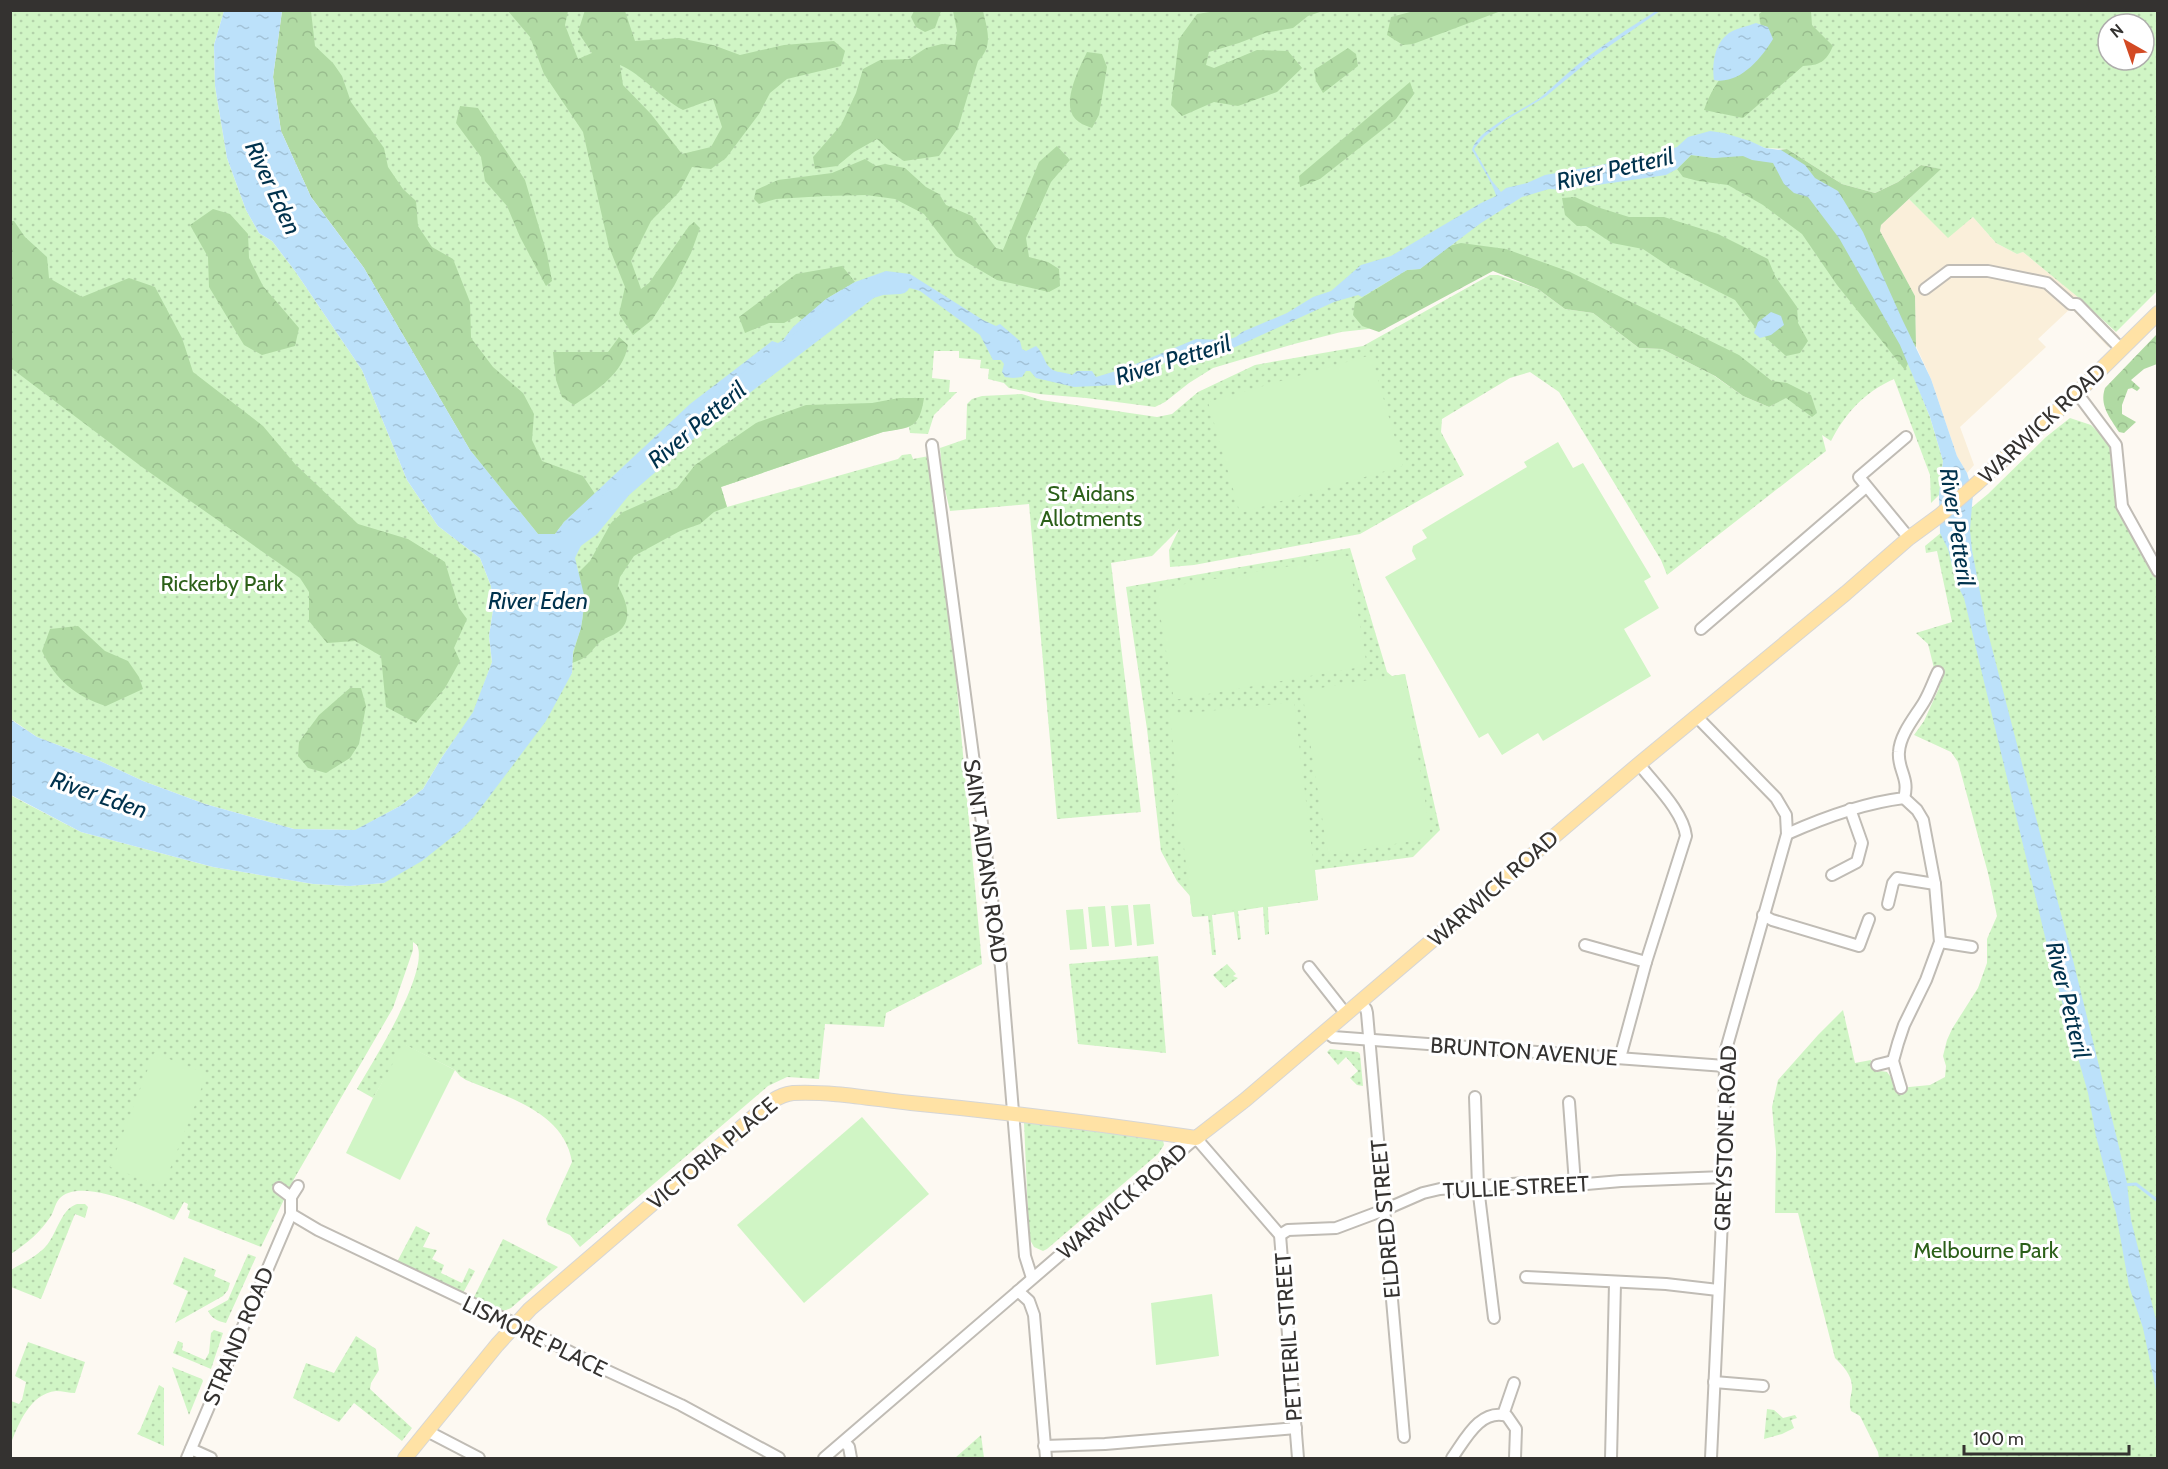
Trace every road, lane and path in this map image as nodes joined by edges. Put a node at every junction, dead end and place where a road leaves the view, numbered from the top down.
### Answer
1 (1925, 289) dead end
2 (2157, 313) edge
3 (2121, 349) junction
4 (2077, 393) junction
5 (1906, 437) dead end
6 (932, 445) dead end
7 (1866, 487) junction
8 (1909, 538) junction
9 (2157, 571) edge
10 (1701, 628) dead end
11 (1938, 672) dead end
12 (1697, 717) junction
13 (1639, 764) junction
14 (1904, 798) junction
15 (1850, 809) junction
16 (1787, 834) junction
17 (1832, 875) dead end
18 (1935, 884) junction
19 (1888, 904) dead end
20 (1763, 915) junction
21 (1869, 919) dead end
22 (1940, 942) junction
23 (1585, 945) dead end
24 (1972, 947) dead end
25 (1646, 962) junction
26 (1309, 967) dead end
27 (1360, 1002) junction
28 (1346, 1014) junction
29 (1326, 1032) junction
30 (1370, 1039) junction
31 (1620, 1058) junction
32 (1893, 1061) junction
33 (1877, 1065) dead end
34 (1725, 1066) junction
35 (1901, 1088) dead end
36 (1475, 1097) dead end
37 (1569, 1102) dead end
38 (1012, 1113) junction
39 (1196, 1138) junction
40 (1724, 1177) junction
41 (1575, 1184) junction
42 (298, 1186) dead end
43 (1478, 1187) junction
44 (279, 1188) dead end
45 (291, 1197) junction
46 (1384, 1210) junction
47 (291, 1214) junction
48 (1280, 1235) junction
49 (1032, 1278) junction
50 (1526, 1278) dead end
51 (1615, 1282) junction
52 (1718, 1290) junction
53 (1018, 1291) junction
54 (1494, 1318) dead end
55 (515, 1325) junction
56 (1714, 1382) junction
57 (1514, 1383) dead end
58 (1763, 1386) dead end
59 (1503, 1414) junction
60 (1296, 1428) junction
61 (427, 1431) junction
62 (1404, 1437) dead end
63 (844, 1442) junction
64 (1044, 1446) junction
65 (189, 1454) edge
66 (211, 1458) edge
67 (405, 1458) edge
68 (479, 1458) edge
69 (779, 1458) edge
70 (825, 1458) edge
71 (851, 1458) edge
72 (1046, 1458) edge
73 (1298, 1458) edge
74 (1452, 1458) edge
75 (1515, 1458) edge
76 (1611, 1458) edge
77 (1711, 1458) edge

1 - 3 street
2 - 3 main road, WARWICK ROAD
3 - 4 main road, WARWICK ROAD
4 - 8 main road, WARWICK ROAD
4 - 9 street
5 - 7 street
6 - 38 street, SAINT AIDANS ROAD
7 - 8 street
7 - 10 street
8 - 12 main road, WARWICK ROAD
11 - 14 street
12 - 13 main road, WARWICK ROAD
12 - 16 street, GREYSTONE ROAD
13 - 25 street
13 - 27 main road, WARWICK ROAD
14 - 15 street
14 - 18 street
15 - 16 street
15 - 17 street
16 - 20 street, GREYSTONE ROAD
18 - 19 street
18 - 22 street
20 - 21 street
20 - 34 street, GREYSTONE ROAD
22 - 24 street
22 - 32 street
23 - 25 street
25 - 31 street
26 - 28 street
27 - 28 main road, WARWICK ROAD
27 - 30 street, ELDRED STREET
28 - 29 main road, WARWICK ROAD
29 - 30 street, BRUNTON AVENUE
29 - 39 main road, WARWICK ROAD
30 - 31 street, BRUNTON AVENUE
30 - 46 street, ELDRED STREET
31 - 34 street, BRUNTON AVENUE
32 - 33 street
32 - 35 street
34 - 40 street, GREYSTONE ROAD
36 - 43 street
37 - 41 street
38 - 39 main road, VICTORIA PLACE
38 - 49 street, SAINT AIDANS ROAD
38 - 55 main road, VICTORIA PLACE
39 - 48 street, PETTERIL STREET
39 - 49 street, WARWICK ROAD
40 - 41 street, TULLIE STREET
40 - 52 street, GREYSTONE ROAD
41 - 43 street, TULLIE STREET
42 - 45 street
43 - 46 street, TULLIE STREET
43 - 54 street
44 - 45 street
45 - 47 street
46 - 48 street, TULLIE STREET
46 - 62 street, ELDRED STREET
47 - 55 street, LISMORE PLACE
47 - 65 street, STRAND ROAD
48 - 60 street, PETTERIL STREET
49 - 53 street, WARWICK ROAD
50 - 51 street
51 - 52 street
51 - 76 street
52 - 56 street, GREYSTONE ROAD
53 - 63 street, WARWICK ROAD
53 - 64 street
55 - 61 main road, VICTORIA PLACE
55 - 69 street, LISMORE PLACE
56 - 58 street
56 - 77 street, GREYSTONE ROAD
57 - 59 street
59 - 74 street
59 - 75 street
60 - 64 street
60 - 73 street, PETTERIL STREET
61 - 67 main road, VICTORIA PLACE
61 - 68 street
63 - 70 street, WARWICK ROAD
63 - 71 street
64 - 72 street
65 - 66 street

